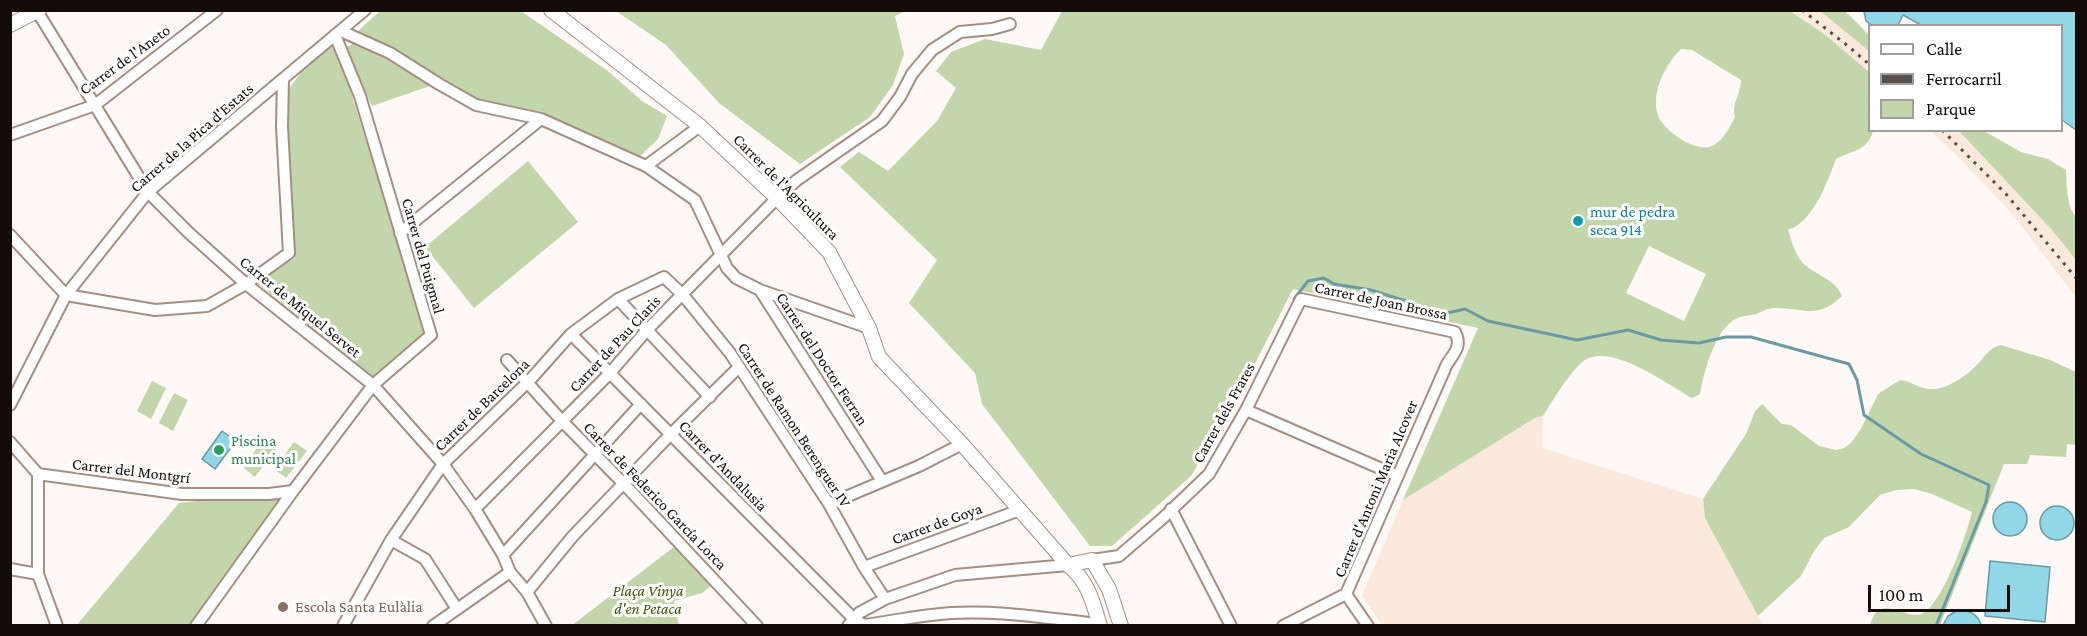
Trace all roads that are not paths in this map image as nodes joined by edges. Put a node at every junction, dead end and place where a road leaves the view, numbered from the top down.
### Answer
1 (217, 10) edge
2 (365, 10) edge
3 (551, 10) edge
4 (38, 11) edge
5 (1010, 24) dead end
6 (10, 25) edge
7 (338, 33) junction
8 (283, 79) junction
9 (95, 105) junction
10 (541, 119) junction
11 (700, 126) junction
12 (10, 135) edge
13 (646, 166) junction
14 (148, 192) junction
15 (777, 198) junction
16 (400, 233) junction
17 (10, 235) edge
18 (721, 257) junction
19 (664, 277) joint
20 (246, 284) junction
21 (760, 290) junction
22 (683, 295) junction
23 (66, 296) junction
24 (618, 299) junction
25 (1301, 299) joint
26 (869, 328) junction
27 (647, 330) junction
28 (1455, 332) joint
29 (571, 334) junction
30 (507, 360) dead end
31 (739, 367) junction
32 (610, 373) junction
33 (527, 382) junction
34 (374, 385) junction
35 (710, 397) junction
36 (10, 405) edge
37 (641, 405) junction
38 (1246, 410) junction
39 (562, 421) junction
40 (670, 435) junction
41 (10, 442) edge
42 (962, 444) junction
43 (595, 455) junction
44 (443, 464) junction
45 (38, 474) junction
46 (1398, 476) junction
47 (882, 481) junction
48 (624, 484) junction
49 (293, 491) junction
50 (830, 504) junction
51 (475, 509) junction
52 (1171, 509) junction
53 (1020, 510) junction
54 (391, 540) junction
55 (503, 555) junction
56 (1092, 560) junction
57 (1068, 565) junction
58 (864, 567) junction
59 (10, 569) edge
60 (510, 572) junction
61 (38, 574) junction
62 (527, 592) junction
63 (1346, 594) junction
64 (885, 599) junction
65 (457, 609) junction
66 (951, 613) junction
67 (1013, 620) edge
68 (851, 622) edge
69 (1065, 623) edge
70 (1100, 625) edge
71 (57, 626) edge
72 (196, 626) edge
73 (343, 626) edge
74 (433, 626) edge
75 (546, 626) edge
76 (757, 626) edge
77 (951, 626) edge
78 (1121, 626) edge
79 (1231, 626) edge
80 (1283, 626) edge
81 (1368, 626) edge

1 - 9 street, Carrer de l'Aneto
2 - 7 street, Carrer de la Pica d'Estats
3 - 11 street, Carrer de l'Agricultura
4 - 6 street
4 - 9 street, Carrer de Miquel Servet
5 - 15 street, Carrer de Pau Claris
7 - 8 street, Carrer de la Pica d'Estats
7 - 10 street, Carrer del Doctor Ferran
7 - 16 street, Carrer del Puigmal
8 - 14 street, Carrer de la Pica d'Estats
8 - 20 street
9 - 12 street, Carrer de l'Aneto
9 - 14 street, Carrer de Miquel Servet
10 - 13 street, Carrer del Doctor Ferran
10 - 16 street
11 - 13 street
11 - 15 street, Carrer de l'Agricultura
13 - 18 street, Carrer del Doctor Ferran
14 - 20 street, Carrer de Miquel Servet
14 - 23 street, Carrer de la Pica d'Estats
15 - 18 street, Carrer de Pau Claris
15 - 26 street, Carrer de l'Agricultura
16 - 34 street, Carrer del Puigmal
17 - 23 street
18 - 21 street, Carrer del Doctor Ferran
18 - 22 street, Carrer de Pau Claris
19 - 22 street, Carrer de Ramon Berenguer IV
19 - 24 street, Carrer de Barcelona
20 - 23 street
20 - 34 street, Carrer de Miquel Servet
21 - 26 street
21 - 47 street, Carrer del Doctor Ferran
22 - 27 street, Carrer de Pau Claris
22 - 31 street, Carrer de Ramon Berenguer IV
23 - 36 street, Carrer de la Pica d'Estats
24 - 27 street
24 - 29 street, Carrer de Barcelona
25 - 28 street, Carrer de Joan Brossa
25 - 38 street, Carrer dels Frares
26 - 42 street, Carrer de l'Agricultura
27 - 32 street, Carrer de Pau Claris
27 - 35 street
28 - 46 street, Carrer d'Antoni Maria Alcover
29 - 32 street, Carrer d'Andalusia
29 - 33 street, Carrer de Barcelona
30 - 33 street, Carrer de Federico García Lorca
31 - 35 street
31 - 50 street, Carrer de Ramon Berenguer IV
32 - 37 street, Carrer d'Andalusia
32 - 39 street, Carrer de Pau Claris
33 - 39 street, Carrer de Federico García Lorca
33 - 44 street, Carrer de Barcelona
34 - 44 street, Carrer de Miquel Servet
34 - 49 street, Carrer del Puigmal
35 - 40 street
37 - 40 street, Carrer d'Andalusia
37 - 43 street
38 - 46 street
38 - 52 street, Carrer dels Frares
39 - 43 street, Carrer de Federico García Lorca
39 - 51 street, Carrer de Pau Claris
40 - 48 street
40 - 68 street, Carrer d'Andalusia
41 - 45 street
42 - 47 street
42 - 53 street, Carrer de l'Agricultura
43 - 48 street, Carrer de Federico García Lorca
43 - 55 street
44 - 51 street, Carrer de Miquel Servet
44 - 54 street, Carrer de Barcelona
45 - 49 street, Carrer del Montgrí
45 - 61 street
46 - 63 street, Carrer d'Antoni Maria Alcover
47 - 50 street
48 - 62 street
48 - 76 street, Carrer de Federico García Lorca
49 - 72 street, Carrer del Puigmal
50 - 58 street, Carrer de Ramon Berenguer IV
51 - 55 street, Carrer de Miquel Servet
52 - 56 street, Carrer dels Frares
52 - 79 street
53 - 57 street, Carrer de l'Agricultura
53 - 58 street, Carrer de Goya
54 - 65 street
54 - 73 street, Carrer de Barcelona
55 - 60 street, Carrer de Miquel Servet
56 - 57 street
56 - 78 street
57 - 64 street
57 - 70 street, Carrer de l'Agricultura
58 - 64 street, Carrer de Ramon Berenguer IV
59 - 61 street
60 - 62 street, Carrer de Miquel Servet
60 - 65 street
61 - 71 street
62 - 75 street, Carrer de Miquel Servet
63 - 80 street, Carrer d'Antoni Maria Alcover
63 - 81 street
64 - 68 street
65 - 74 street
66 - 67 street
66 - 68 street
66 - 77 street
67 - 69 street
69 - 70 street

